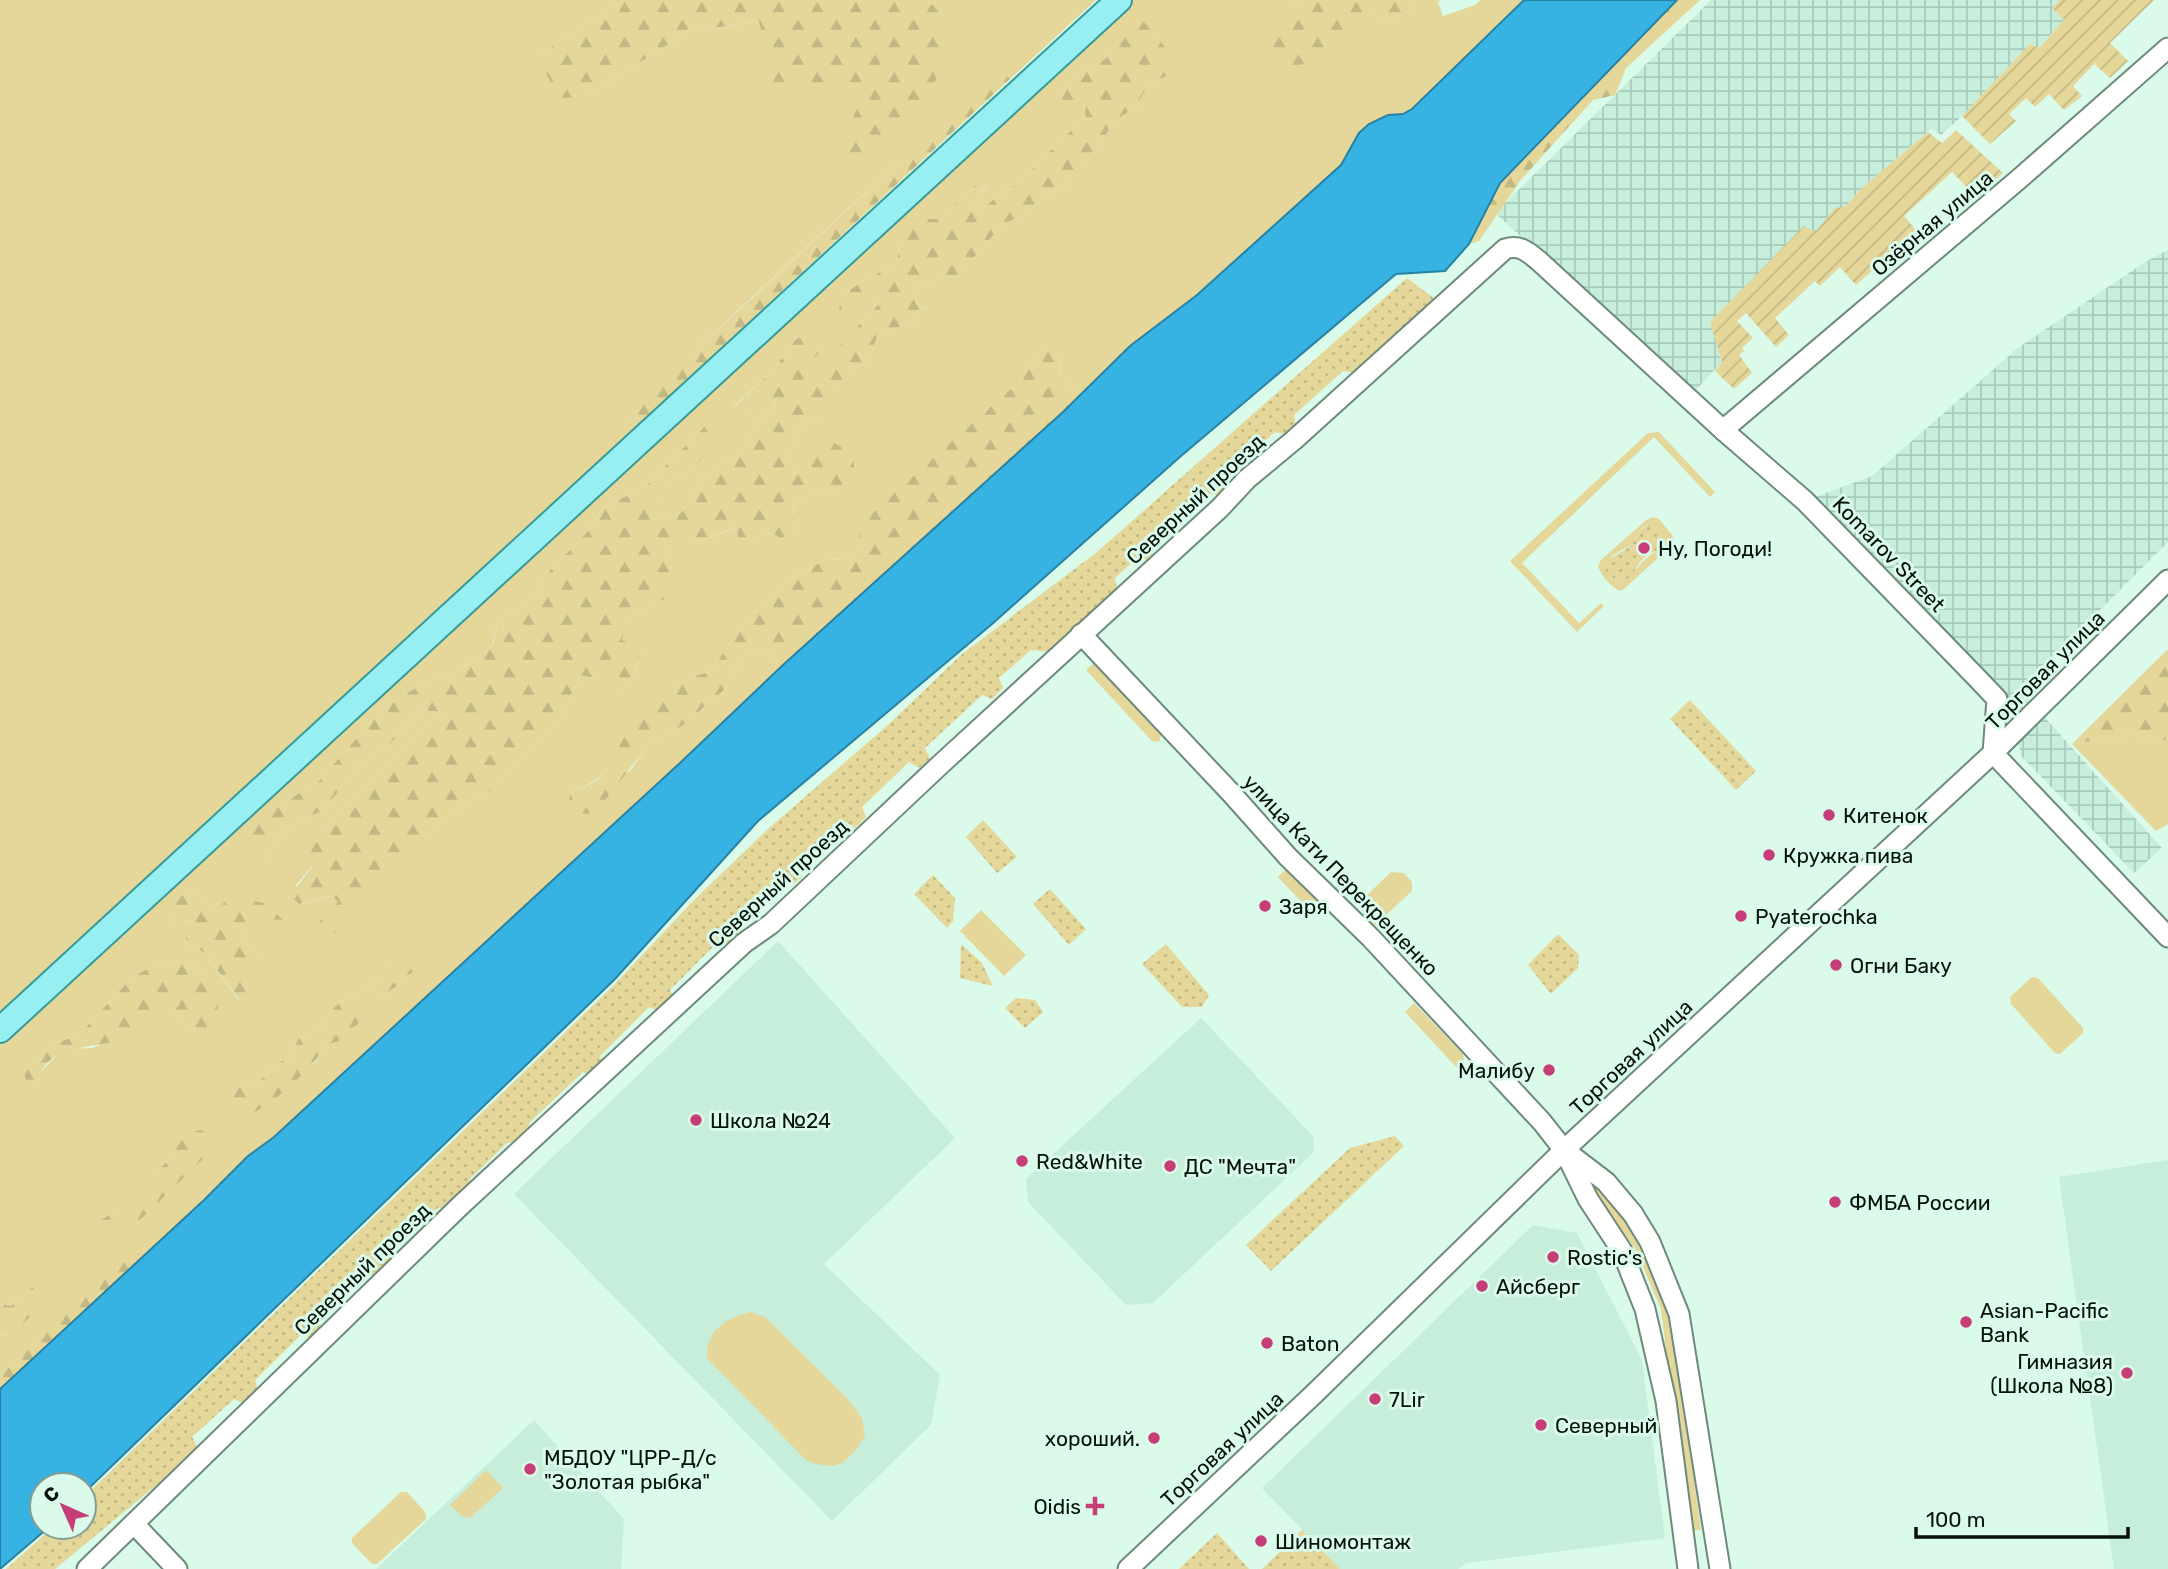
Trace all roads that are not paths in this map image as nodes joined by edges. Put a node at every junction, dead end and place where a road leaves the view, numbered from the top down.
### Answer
1 (1119, 0) edge
2 (2168, 48) edge
3 (1513, 246) joint
4 (1723, 430) junction
5 (2168, 580) edge
6 (1082, 634) junction
7 (1993, 753) junction
8 (2168, 937) edge
9 (0, 1030) edge
10 (1564, 1150) junction
11 (135, 1525) junction
12 (87, 1569) edge
13 (177, 1569) edge
14 (1128, 1569) edge
15 (1688, 1569) edge
16 (1720, 1569) edge

1 - 9 main road
2 - 4 street, Озёрная улица
3 - 4 street, Komarov Street
3 - 6 street, Северный проезд
4 - 7 street, Komarov Street
5 - 7 street, Торговая улица
6 - 10 street, улица Кати Перекрещенко
6 - 11 street, Северный проезд
7 - 8 street
7 - 10 street, Торговая улица
10 - 14 street, Торговая улица
10 - 15 street, улица Кати Перекрещенко
10 - 16 street, улица Кати Перекрещенко
11 - 12 street, Северный проезд
11 - 13 street

